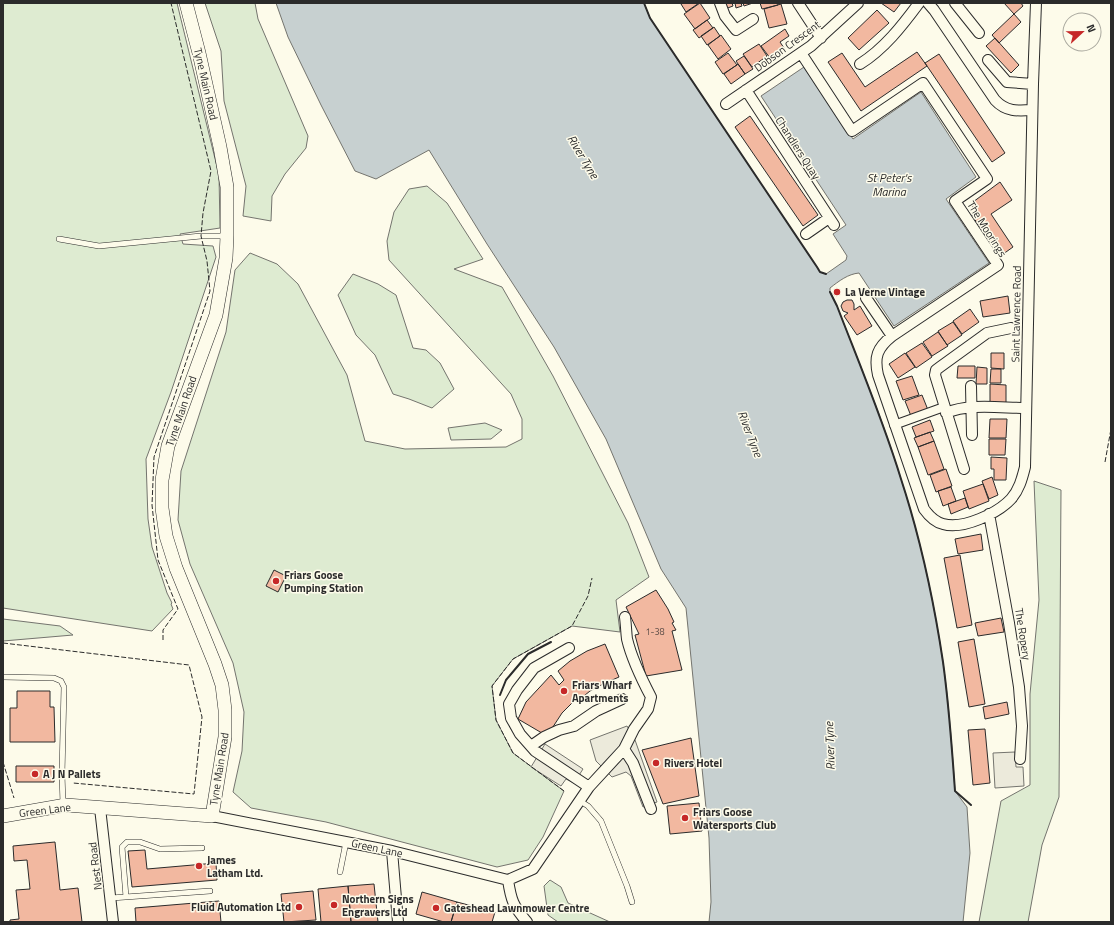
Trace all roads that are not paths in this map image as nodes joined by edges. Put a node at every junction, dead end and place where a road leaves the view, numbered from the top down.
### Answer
1 (186, 3) edge
2 (720, 3) edge
3 (798, 3) edge
4 (858, 3) edge
5 (919, 3) edge
6 (928, 3) edge
7 (956, 3) edge
8 (1036, 3) edge
9 (753, 19) dead end
10 (980, 33) dead end
11 (821, 38) junction
12 (801, 53) junction
13 (988, 60) dead end
14 (860, 64) dead end
15 (1033, 84) junction
16 (746, 90) junction
17 (726, 104) dead end
18 (1032, 110) junction
19 (806, 234) dead end
20 (227, 236) junction
21 (59, 239) dead end
22 (866, 298) dead end
23 (1011, 328) dead end
24 (892, 336) junction
25 (971, 386) dead end
26 (972, 407) junction
27 (1026, 408) junction
28 (945, 410) junction
29 (894, 425) junction
30 (972, 435) dead end
31 (964, 469) dead end
32 (989, 514) junction
33 (625, 617) dead end
34 (569, 648) dead end
35 (3, 677) edge
36 (622, 699) dead end
37 (531, 746) junction
38 (624, 749) junction
39 (1020, 759) dead end
40 (589, 787) junction
41 (580, 801) junction
42 (63, 805) junction
43 (100, 808) junction
44 (651, 809) dead end
45 (3, 816) edge
46 (212, 816) junction
47 (346, 842) junction
48 (202, 848) dead end
49 (392, 851) junction
50 (340, 872) dead end
51 (508, 880) junction
52 (210, 891) dead end
53 (126, 896) junction
54 (111, 898) junction
55 (632, 902) dead end
56 (113, 922) edge
57 (398, 922) edge
58 (527, 922) edge

1 - 20 street, Tyne Main Road
2 - 9 street
3 - 11 street
4 - 11 street, Dobson Crescent
5 - 14 street
6 - 18 street
7 - 10 street
8 - 15 street, Saint Lawrence Road
11 - 12 street, Dobson Crescent
12 - 16 street, Dobson Crescent
12 - 24 street, The Moorings
13 - 15 street
15 - 18 street, Saint Lawrence Road
16 - 17 street, Dobson Crescent
16 - 19 street, Chandlers Quay
18 - 27 street, Saint Lawrence Road
20 - 21 lane
20 - 46 street, Tyne Main Road
22 - 24 street
23 - 28 street
24 - 29 street, The Moorings
25 - 26 street
26 - 27 street
26 - 28 street
26 - 30 street
27 - 32 street, Saint Lawrence Road
28 - 29 street
28 - 31 street
29 - 32 street, The Moorings
32 - 39 street, The Ropery
33 - 38 street
34 - 37 street
35 - 42 lane
36 - 37 street
37 - 40 street
38 - 40 street
38 - 44 street
40 - 41 street
41 - 51 street
41 - 55 lane
42 - 43 street, Green Lane
42 - 45 street, Green Lane
43 - 46 street, Green Lane
43 - 54 street, Nest Road
46 - 47 street, Green Lane
47 - 49 street, Green Lane
47 - 50 lane
48 - 53 lane
49 - 51 street, Green Lane
49 - 57 street
51 - 58 street
52 - 53 lane
53 - 54 lane
54 - 56 street, Nest Road

